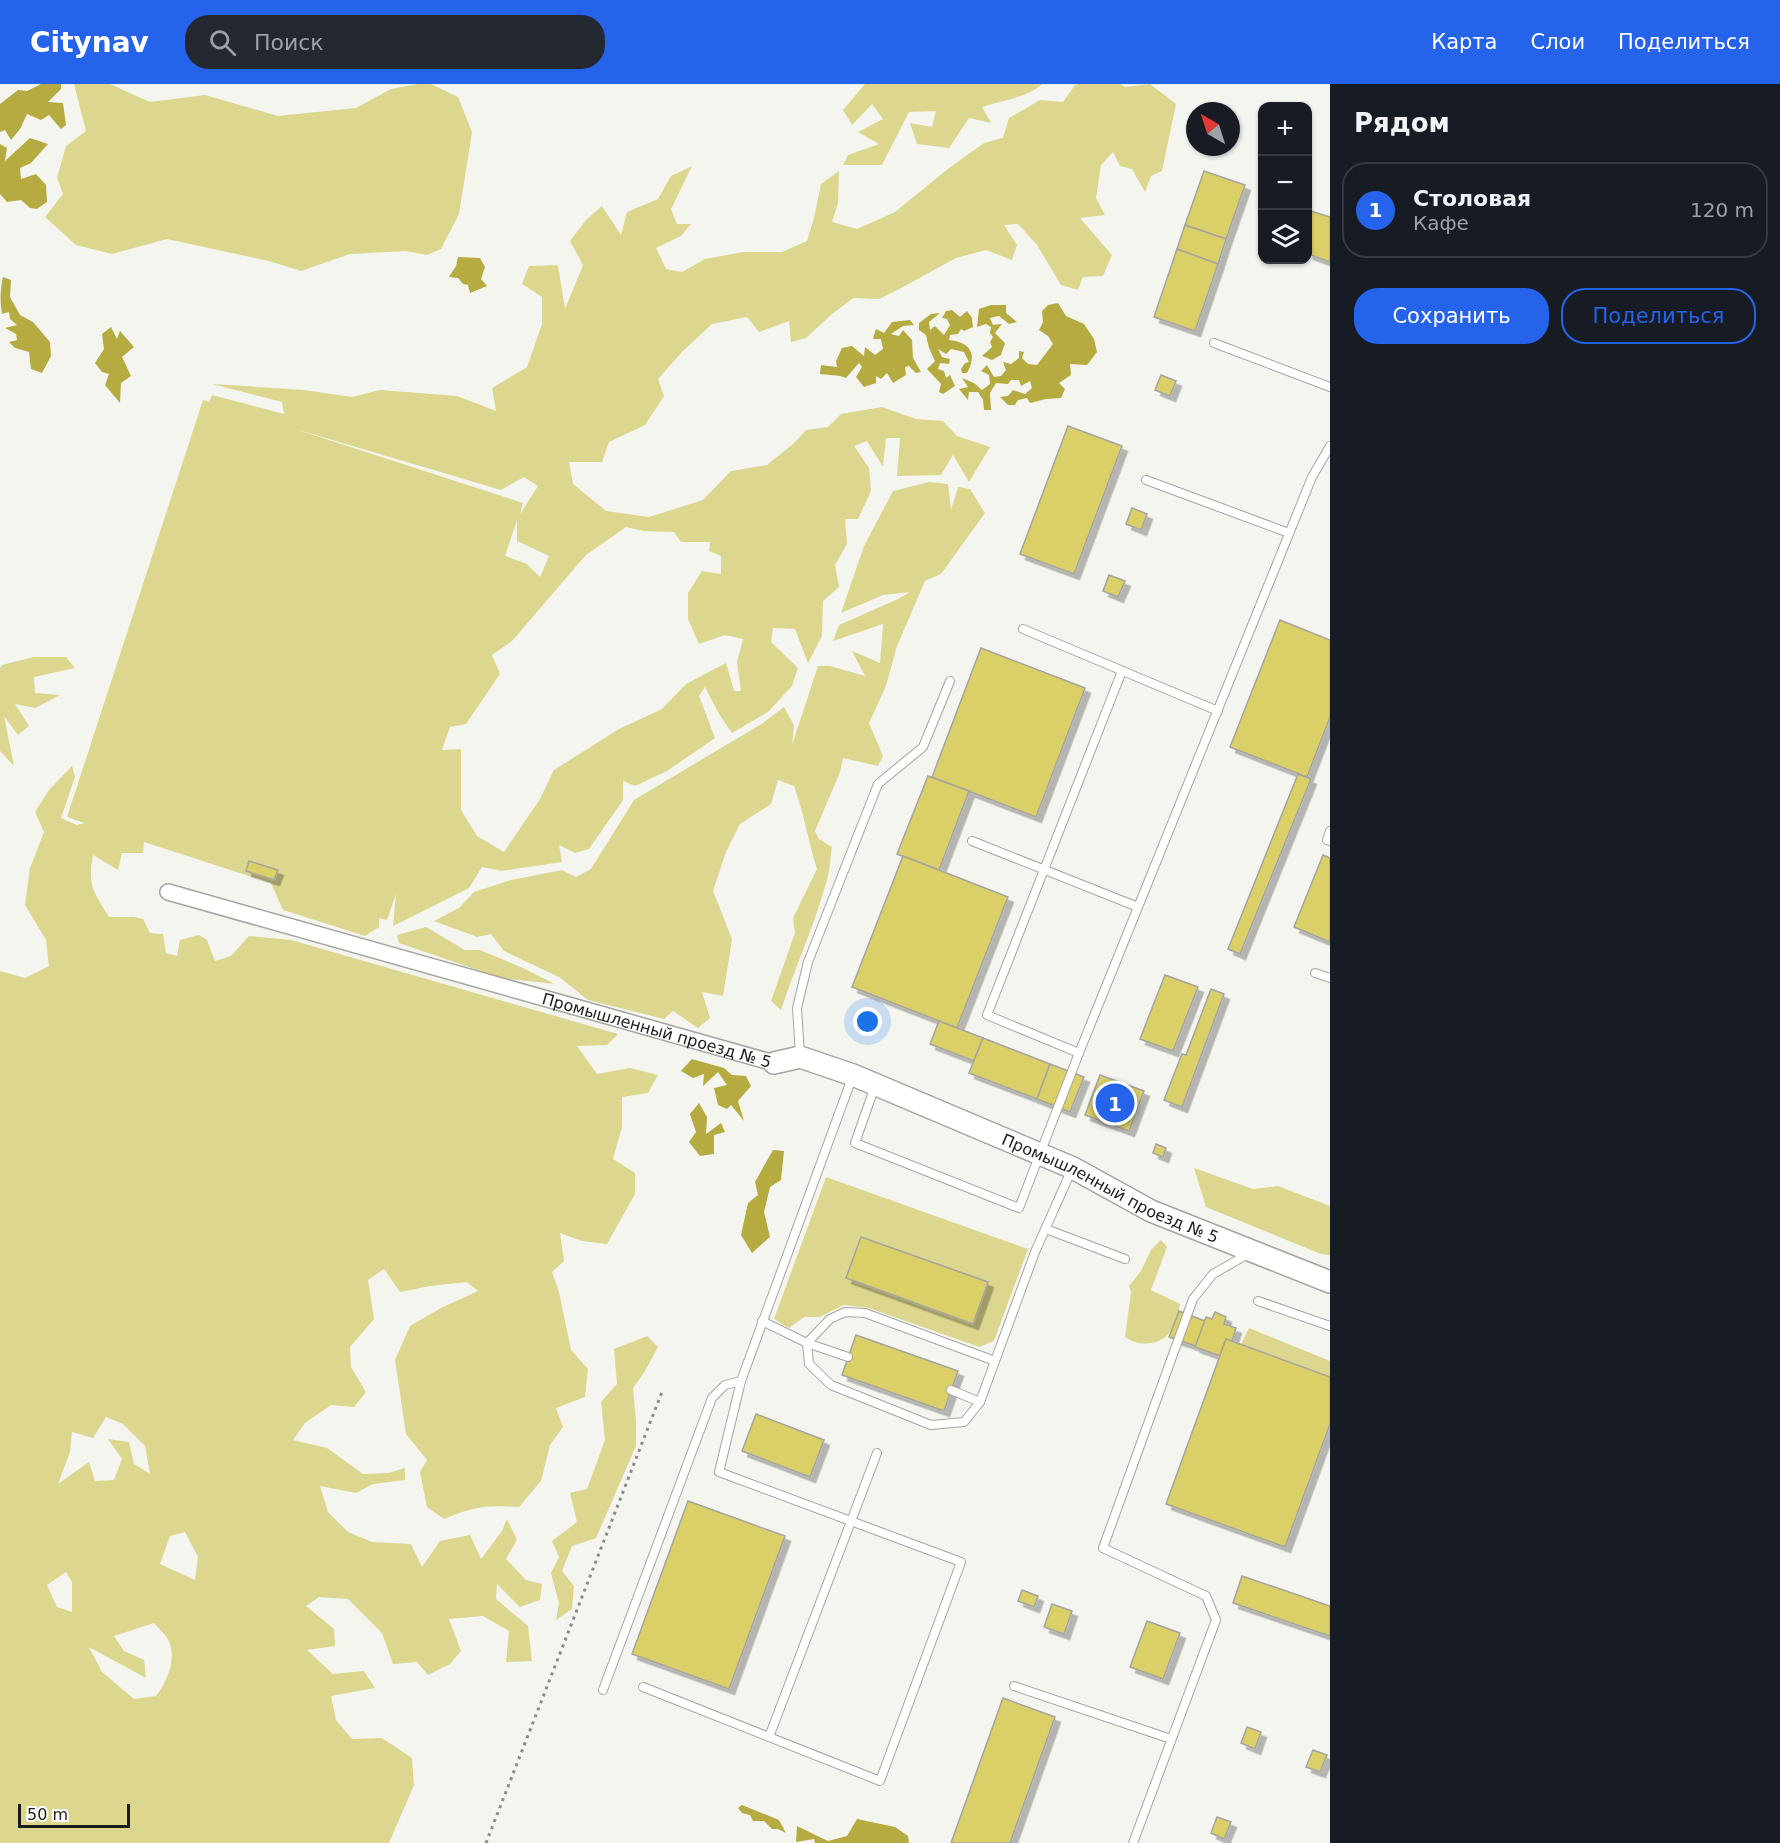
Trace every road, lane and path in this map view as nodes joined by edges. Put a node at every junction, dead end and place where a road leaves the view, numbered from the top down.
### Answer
1 (1214, 343) dead end
2 (1330, 387) edge
3 (1330, 446) edge
4 (1146, 480) dead end
5 (1289, 533) junction
6 (1023, 629) dead end
7 (1122, 671) junction
8 (950, 681) dead end
9 (1218, 711) junction
10 (1330, 831) edge
11 (972, 841) dead end
12 (1330, 841) edge
13 (1045, 869) junction
14 (168, 892) dead end
15 (1138, 907) junction
16 (1316, 973) dead end
17 (1330, 978) edge
18 (1079, 1053) junction
19 (800, 1057) junction
20 (774, 1063) joint
21 (853, 1075) junction
22 (876, 1085) junction
23 (1040, 1154) junction
24 (1073, 1168) junction
25 (1046, 1229) junction
26 (1252, 1251) junction
27 (1125, 1259) dead end
28 (1330, 1282) edge
29 (1258, 1301) dead end
30 (762, 1321) junction
31 (1330, 1326) edge
32 (807, 1343) junction
33 (848, 1357) dead end
34 (995, 1361) junction
35 (741, 1381) junction
36 (951, 1390) dead end
37 (662, 1392) dead end
38 (980, 1402) junction
39 (876, 1453) dead end
40 (851, 1521) junction
41 (1014, 1686) dead end
42 (643, 1687) dead end
43 (603, 1690) dead end
44 (769, 1737) junction
45 (1171, 1739) junction
46 (486, 1843) edge
47 (1133, 1843) edge

1 - 2 lane
3 - 5 lane
4 - 5 lane
5 - 9 lane
6 - 7 lane
7 - 9 lane
7 - 13 lane
8 - 19 lane
9 - 15 lane
10 - 12 lane
11 - 13 lane
13 - 15 lane
13 - 18 lane
14 - 20 street, Промышленный проезд № 5
15 - 18 lane
16 - 17 lane
18 - 23 lane
19 - 20 street, Промышленный проезд № 5
19 - 21 street, Промышленный проезд № 5
21 - 22 street, Промышленный проезд № 5
21 - 30 lane
22 - 23 street, Промышленный проезд № 5
22 - 23 lane
23 - 24 street, Промышленный проезд № 5
24 - 25 lane
24 - 26 street, Промышленный проезд № 5
25 - 27 lane
25 - 34 lane
26 - 28 street, Промышленный проезд № 5
26 - 45 lane
29 - 31 lane
30 - 32 lane
30 - 35 lane
32 - 33 lane
32 - 34 lane
32 - 38 lane
34 - 38 lane
35 - 40 lane
35 - 43 lane
36 - 38 lane
37 - 46 path
39 - 40 lane
40 - 44 lane
40 - 44 lane
41 - 45 lane
42 - 44 lane
45 - 47 lane

